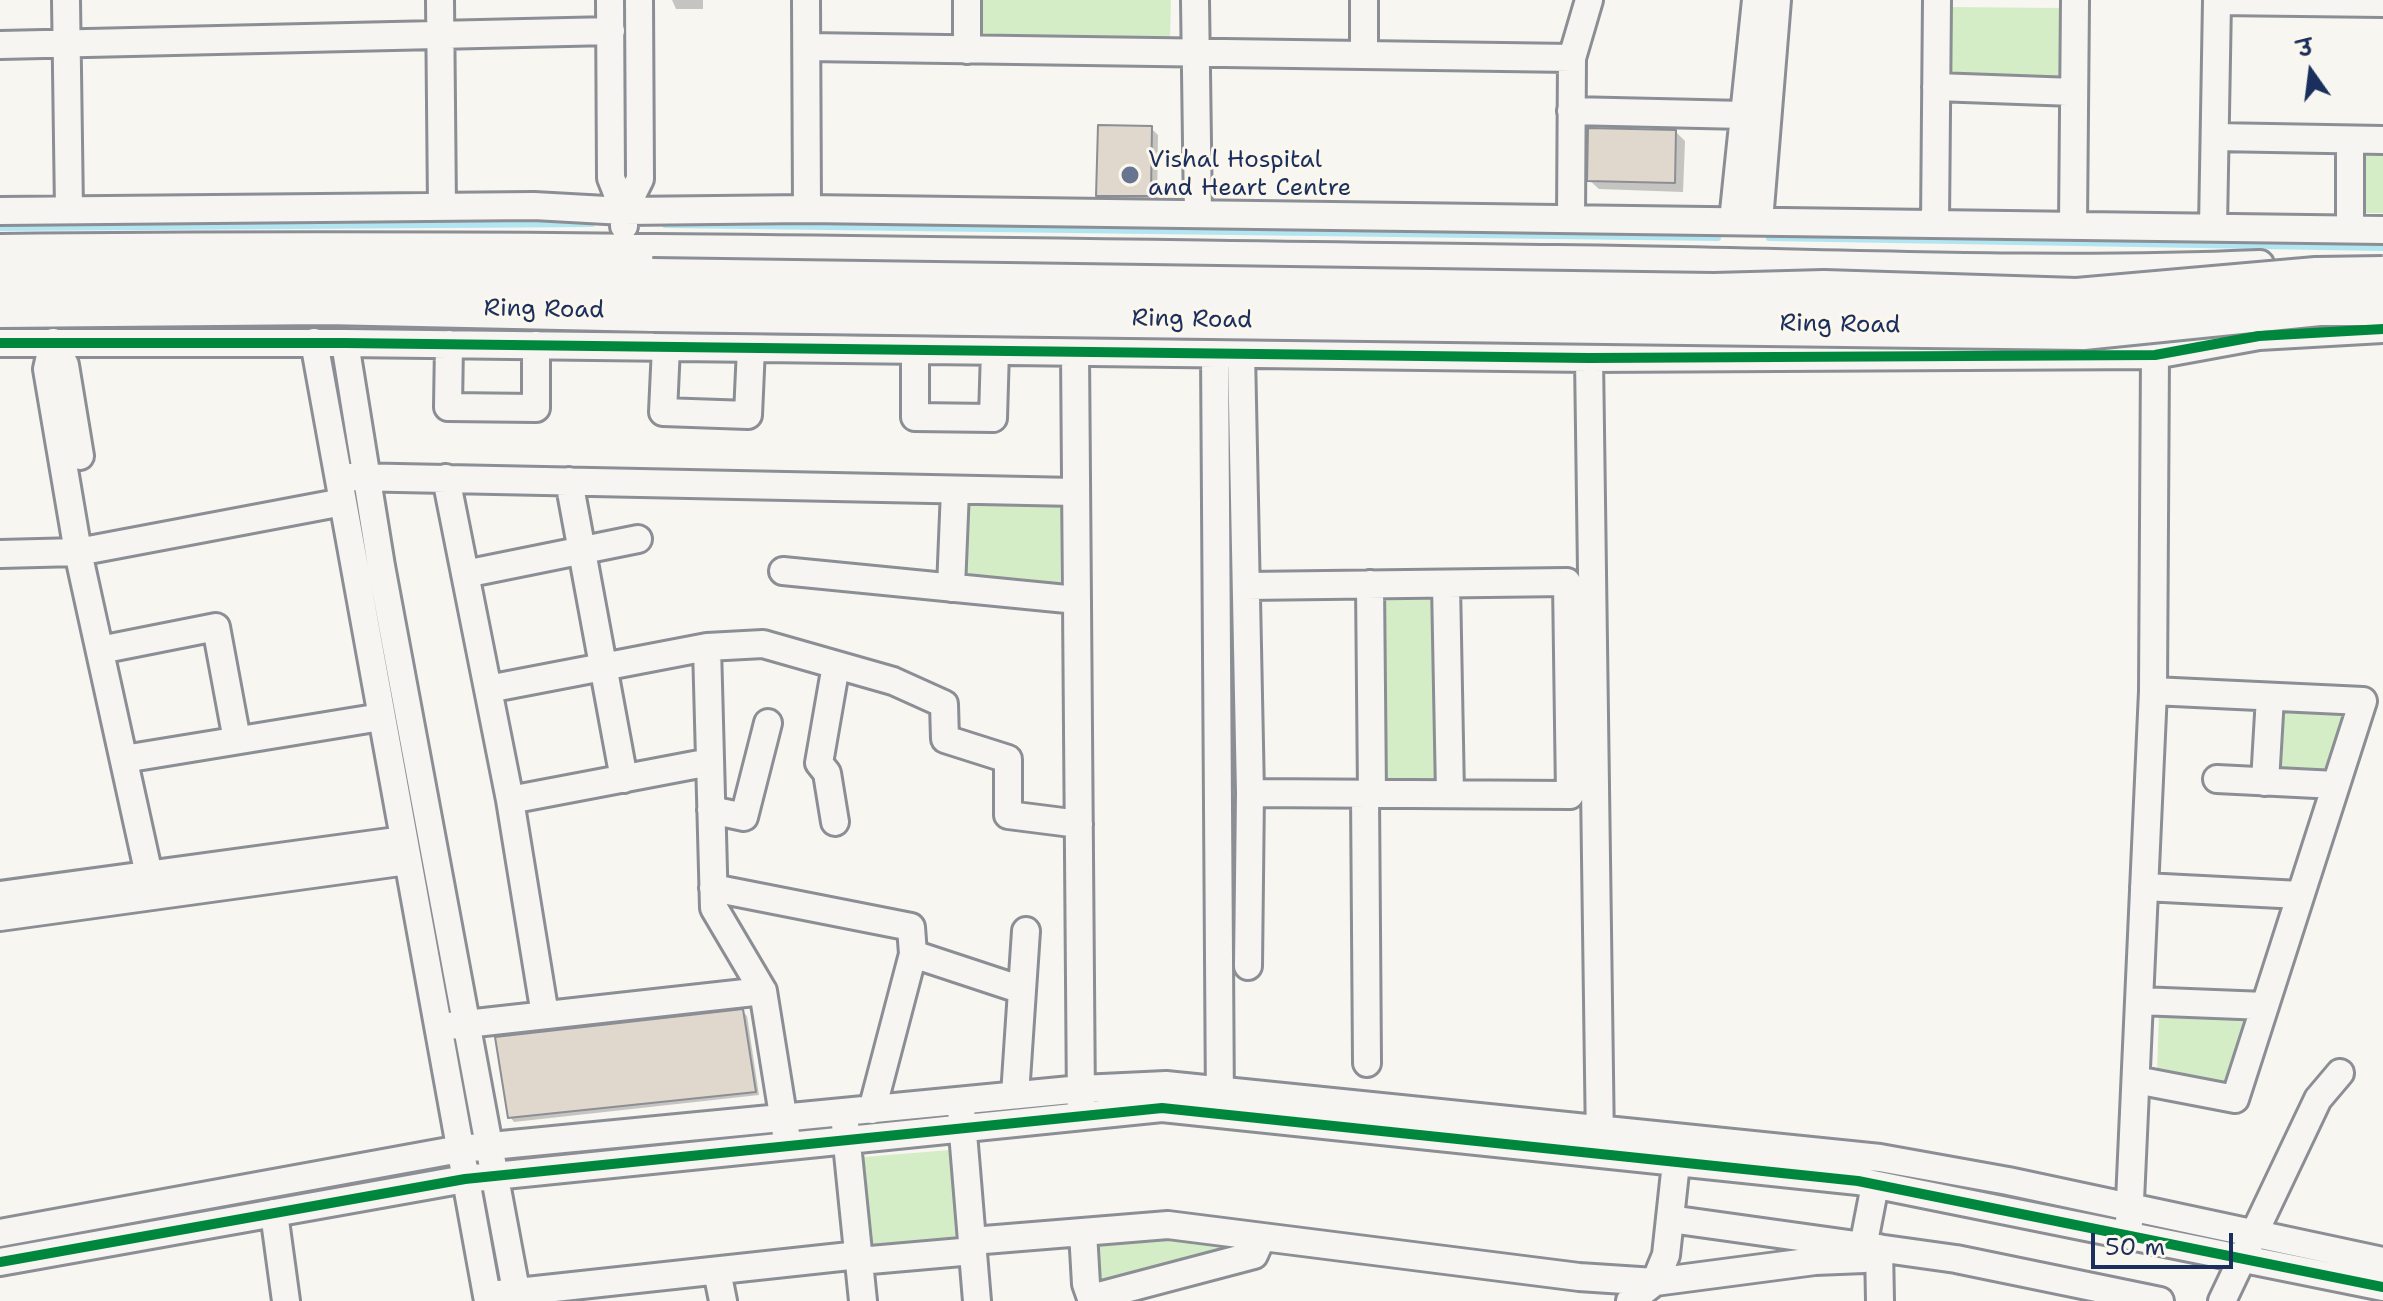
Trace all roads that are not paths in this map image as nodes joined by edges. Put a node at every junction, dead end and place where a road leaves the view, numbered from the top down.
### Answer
1 (66, 0) edge
2 (440, 0) edge
3 (610, 0) edge
4 (639, 0) edge
5 (806, 0) edge
6 (967, 0) edge
7 (1195, 0) edge
8 (1364, 0) edge
9 (1589, 0) edge
10 (1756, 0) edge
11 (1777, 0) edge
12 (1937, 0) edge
13 (2075, 0) edge
14 (2383, 3) edge
15 (611, 31) junction
16 (441, 35) junction
17 (67, 44) junction
18 (0, 45) edge
19 (807, 47) junction
20 (967, 50) junction
21 (1196, 53) junction
22 (1364, 55) junction
23 (1572, 58) junction
24 (1936, 87) junction
25 (2074, 92) junction
26 (1571, 111) junction
27 (1744, 115) junction
28 (2215, 137) junction
29 (2350, 140) junction
30 (2383, 140) edge
31 (442, 207) junction
32 (807, 209) junction
33 (69, 210) junction
34 (0, 211) edge
35 (624, 211) junction
36 (1198, 214) junction
37 (1571, 219) junction
38 (1746, 221) junction
39 (1935, 224) junction
40 (2073, 225) junction
41 (2213, 227) junction
42 (2350, 229) junction
43 (2383, 230) edge
44 (624, 245) junction
45 (0, 248) edge
46 (2383, 261) edge
47 (2317, 262) junction
48 (2383, 276) edge
49 (0, 277) edge
50 (2383, 306) edge
51 (0, 308) edge
52 (657, 312) junction
53 (2383, 329) edge
54 (2316, 331) junction
55 (53, 342) junction
56 (314, 342) junction
57 (0, 343) edge
58 (345, 343) junction
59 (449, 344) junction
60 (536, 345) junction
61 (751, 348) junction
62 (915, 349) junction
63 (995, 350) junction
64 (1075, 352) junction
65 (1215, 353) junction
66 (1241, 353) junction
67 (2155, 355) junction
68 (1589, 358) junction
69 (367, 477) junction
70 (446, 478) junction
71 (569, 481) junction
72 (341, 490) junction
73 (955, 490) junction
74 (1076, 492) junction
75 (638, 539) dead end
76 (87, 551) junction
77 (581, 551) junction
78 (0, 554) edge
79 (783, 571) dead end
80 (465, 574) junction
81 (1370, 584) junction
82 (1446, 584) junction
83 (1246, 586) junction
84 (951, 588) junction
85 (1077, 600) junction
86 (707, 647) junction
87 (108, 648) junction
88 (836, 665) junction
89 (603, 667) junction
90 (488, 689) junction
91 (2153, 691) junction
92 (2270, 697) junction
93 (381, 717) junction
94 (768, 723) dead end
95 (237, 740) junction
96 (132, 758) junction
97 (710, 762) junction
98 (624, 779) junction
99 (2217, 779) dead end
100 (2265, 782) junction
101 (2336, 785) junction
102 (1250, 793) junction
103 (1368, 794) junction
104 (1450, 794) junction
105 (510, 800) junction
106 (711, 810) junction
107 (835, 822) dead end
108 (1079, 824) junction
109 (406, 850) junction
110 (159, 881) junction
111 (2144, 887) junction
112 (713, 888) junction
113 (0, 895) edge
114 (2300, 895) junction
115 (0, 917) edge
116 (1026, 931) dead end
117 (913, 954) junction
118 (1248, 966) dead end
119 (1022, 990) junction
120 (763, 991) junction
121 (2139, 1001) junction
122 (2265, 1006) junction
123 (545, 1015) junction
124 (465, 1024) junction
125 (437, 1027) junction
126 (1367, 1063) dead end
127 (2340, 1073) dead end
128 (2136, 1080) junction
129 (1015, 1095) junction
130 (1081, 1101) junction
131 (1220, 1102) junction
132 (872, 1110) junction
133 (961, 1114) junction
134 (783, 1119) junction
135 (845, 1126) junction
136 (1601, 1128) junction
137 (788, 1145) junction
138 (488, 1147) junction
139 (460, 1149) junction
140 (1598, 1155) junction
141 (1676, 1163) junction
142 (494, 1176) junction
143 (465, 1179) junction
144 (1875, 1185) junction
145 (2130, 1207) junction
146 (274, 1213) junction
147 (1670, 1219) junction
148 (1083, 1232) junction
149 (0, 1233) edge
150 (2256, 1234) junction
151 (2129, 1236) junction
152 (1262, 1237) junction
153 (973, 1246) junction
154 (1874, 1251) junction
155 (859, 1258) junction
156 (2244, 1258) junction
157 (2383, 1261) edge
158 (0, 1262) edge
159 (717, 1271) junction
160 (1655, 1282) junction
161 (2383, 1287) edge
162 (632, 1290) edge
163 (517, 1296) edge
164 (488, 1298) edge
165 (1091, 1300) edge
166 (286, 1301) edge
167 (723, 1301) edge
168 (863, 1301) edge
169 (977, 1301) edge
170 (1630, 1301) edge
171 (1880, 1301) edge
172 (2160, 1301) edge
173 (2222, 1301) edge

1 - 17 street
2 - 16 street
3 - 15 street
4 - 35 street
5 - 19 street
6 - 20 street
7 - 21 street
8 - 22 street
9 - 23 street
10 - 27 street
11 - 38 street
12 - 24 street
13 - 25 street
14 - 28 street
15 - 16 street
15 - 35 street
16 - 17 street
16 - 31 street
17 - 18 street
17 - 33 street
19 - 20 street
19 - 32 street
20 - 21 street
21 - 22 street
21 - 36 street
22 - 23 street
23 - 26 street
24 - 25 street
24 - 39 street
25 - 40 street
26 - 27 street
26 - 37 street
27 - 38 street
28 - 29 street
28 - 41 street
29 - 30 street
29 - 42 street
31 - 33 street
31 - 35 street
32 - 35 street
32 - 36 street
33 - 34 street
35 - 44 street
36 - 37 street
37 - 38 street
38 - 39 street
39 - 40 street
40 - 41 street
41 - 42 street
42 - 43 street
44 - 45 street
44 - 47 street
46 - 47 street
47 - 54 street
48 - 52 highway, Ring Road, bridge
49 - 52 highway, Ring Road
50 - 52 highway, Ring Road, bridge
51 - 52 highway, Ring Road
52 - 60 street
52 - 61 street
52 - 61 street
53 - 54 street
54 - 67 street
55 - 56 street
55 - 57 street
55 - 76 street
56 - 58 street
56 - 72 street
58 - 59 street
58 - 69 street
59 - 60 street
59 - 60 street
61 - 62 street
62 - 63 street
62 - 63 street
63 - 64 street
64 - 65 street
64 - 74 street
65 - 66 street
65 - 131 street
66 - 68 street
66 - 83 street
67 - 68 street
67 - 91 street
68 - 136 street
69 - 70 street
69 - 72 street
69 - 124 street
70 - 71 street
70 - 80 street
71 - 73 street
71 - 77 street
72 - 76 street
72 - 93 street
73 - 74 street
73 - 84 street
74 - 85 street
75 - 77 street
76 - 78 street
76 - 87 street
77 - 80 street
77 - 89 street
79 - 84 street
80 - 90 street
81 - 82 street
81 - 83 street
81 - 103 street
82 - 104 street
82 - 104 street
83 - 102 street
84 - 85 street
85 - 108 street
86 - 88 street
86 - 89 street
86 - 97 street
87 - 95 street
87 - 96 street
88 - 107 street
88 - 108 street
89 - 90 street
89 - 98 street
90 - 105 street
91 - 92 street
91 - 111 street
92 - 100 street
92 - 101 street
93 - 95 street
93 - 109 street
94 - 106 street
95 - 96 street
96 - 110 street
97 - 98 street
97 - 106 street
98 - 105 street
99 - 100 street
100 - 101 street
101 - 114 street
102 - 103 street
102 - 118 street
103 - 104 street
103 - 126 street
105 - 123 street
106 - 112 street
108 - 130 street
109 - 110 street
109 - 125 street
110 - 113 street
110 - 115 street
111 - 114 street
111 - 121 street
112 - 117 street
112 - 120 street
114 - 122 street
116 - 119 street
117 - 119 street
117 - 132 street
119 - 129 street
120 - 123 street
120 - 134 street
121 - 122 street
121 - 128 street
122 - 128 street
123 - 124 street
124 - 125 street
124 - 138 street
125 - 139 street
127 - 150 street
128 - 145 street
129 - 130 street
129 - 133 street
130 - 131 street
130 - 133 street
131 - 136 street
131 - 140 street
132 - 133 street
132 - 135 street
133 - 135 street
133 - 153 street
134 - 135 street
134 - 137 street
134 - 138 street
135 - 137 street
135 - 155 street
136 - 140 street
136 - 145 street
137 - 142 street
138 - 139 street
138 - 142 street
139 - 143 street
139 - 149 street
140 - 141 street
141 - 144 street
141 - 147 street
142 - 143 street
142 - 163 street
143 - 146 street
143 - 164 street
144 - 151 street
144 - 154 street
145 - 150 street
145 - 151 street
146 - 158 street
146 - 166 street
147 - 154 street
147 - 160 street
148 - 152 street
148 - 153 street
148 - 165 street
150 - 156 street
150 - 157 street
151 - 156 street
152 - 160 street
152 - 165 street
153 - 155 street
153 - 169 street
154 - 160 street
154 - 171 street
154 - 172 street
155 - 159 street
155 - 168 street
156 - 161 street
156 - 173 street
159 - 162 street
159 - 167 street
160 - 170 street
162 - 163 street
163 - 164 street

